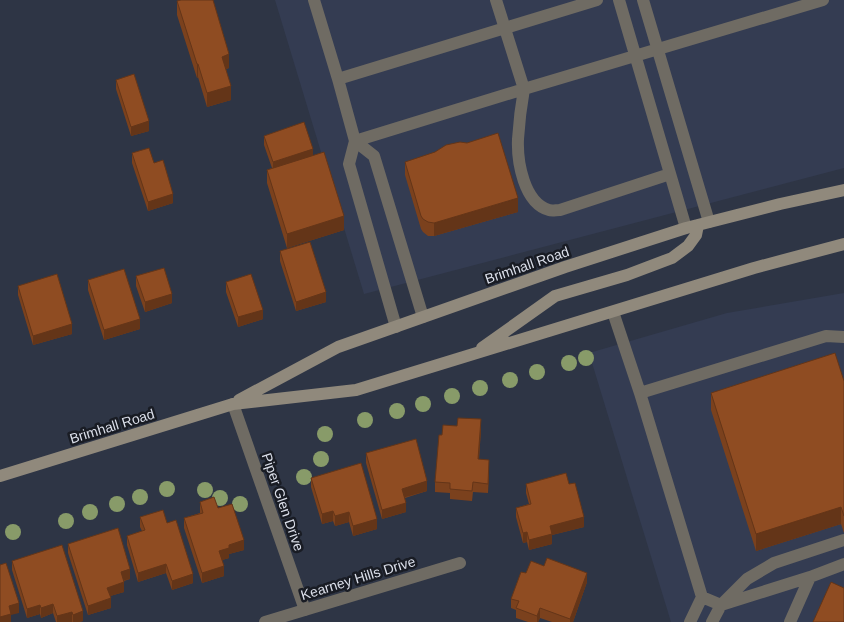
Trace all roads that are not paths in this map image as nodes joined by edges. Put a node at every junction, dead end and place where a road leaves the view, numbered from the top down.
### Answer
1 (314, 0) edge
2 (496, 0) edge
3 (597, 0) edge
4 (618, 0) edge
5 (643, 0) edge
6 (823, 0) edge
7 (505, 29) junction
8 (658, 50) junction
9 (635, 56) junction
10 (338, 79) junction
11 (524, 89) junction
12 (355, 141) junction
13 (670, 174) junction
14 (844, 190) edge
15 (698, 225) junction
16 (844, 244) edge
17 (613, 312) junction
18 (423, 317) junction
19 (396, 327) junction
20 (844, 337) edge
21 (472, 355) junction
22 (640, 393) junction
23 (233, 404) junction
24 (0, 476) edge
25 (844, 540) edge
26 (460, 563) dead end
27 (844, 564) edge
28 (810, 577) junction
29 (702, 596) junction
30 (720, 605) junction
31 (305, 610) junction
32 (265, 622) edge
33 (690, 622) edge
34 (712, 622) edge
35 (790, 622) edge

1 - 10 street
2 - 7 street
3 - 7 street
4 - 9 street
5 - 8 street
6 - 8 street
7 - 10 street
7 - 11 street
8 - 9 street
8 - 15 street
9 - 11 street
9 - 13 street
10 - 12 street
11 - 12 street
11 - 13 street
12 - 18 street
12 - 19 street
13 - 15 street
14 - 15 street, Brimhall Road
15 - 18 street, Brimhall Road
15 - 21 street
16 - 17 street, Brimhall Road
17 - 21 street, Brimhall Road
17 - 22 street
18 - 19 street, Brimhall Road
19 - 23 street, Brimhall Road
20 - 22 street
21 - 23 street, Brimhall Road
22 - 29 street
23 - 24 street, Brimhall Road
23 - 31 street, Piper Glen Drive
25 - 30 street
26 - 31 street, Kearney Hills Drive
27 - 28 street
28 - 30 street
28 - 35 street
29 - 30 street
29 - 33 street
30 - 34 street
31 - 32 street, Kearney Hills Drive

